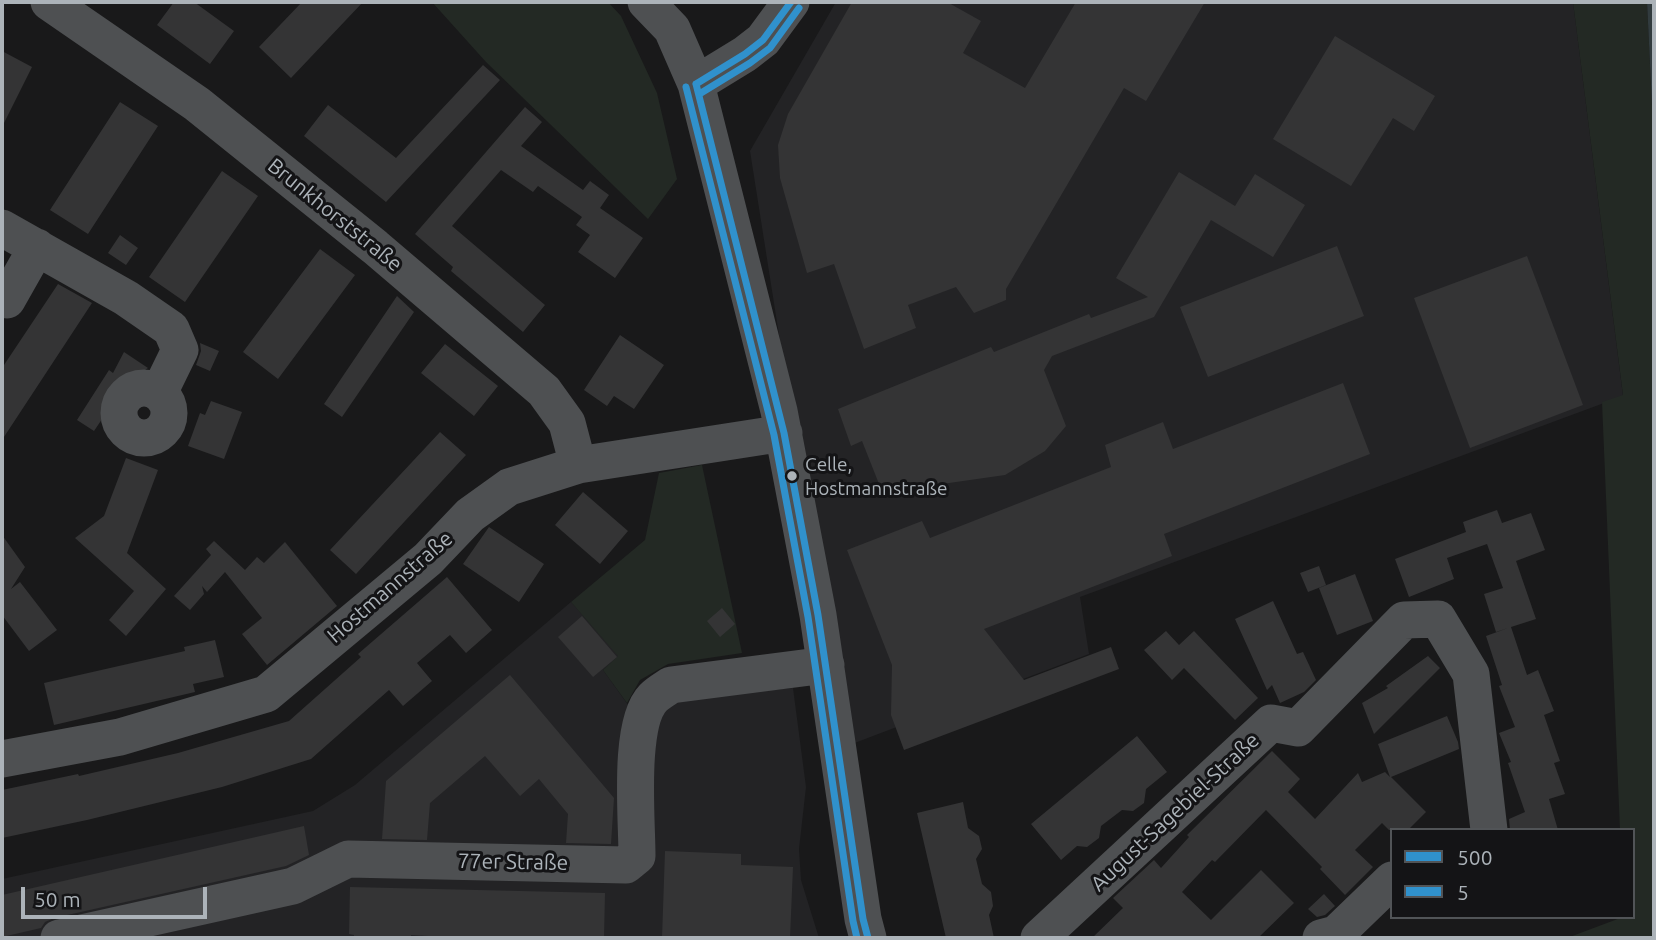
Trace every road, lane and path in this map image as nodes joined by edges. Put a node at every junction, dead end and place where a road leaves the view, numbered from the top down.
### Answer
1 (49, 2) edge
2 (646, 2) edge
3 (791, 2) edge
4 (696, 84) junction
5 (2, 228) edge
6 (37, 247) junction
7 (7, 300) dead end
8 (159, 393) dead end
9 (784, 433) junction
10 (578, 465) junction
11 (826, 665) junction
12 (2, 759) edge
13 (1489, 828) edge
14 (1390, 882) edge
15 (59, 938) edge
16 (868, 938) edge
17 (1039, 938) edge
18 (1321, 938) edge

1 - 10 street, Brunkhorststraße
2 - 4 street
3 - 4 street
4 - 9 street
5 - 6 street
6 - 7 street
6 - 8 street
9 - 10 street, Hostmannstraße
9 - 11 street
10 - 12 street, Hostmannstraße
11 - 15 street, 77er Straße
11 - 16 street
13 - 17 street, August-Sagebiel-Straße
14 - 18 street

